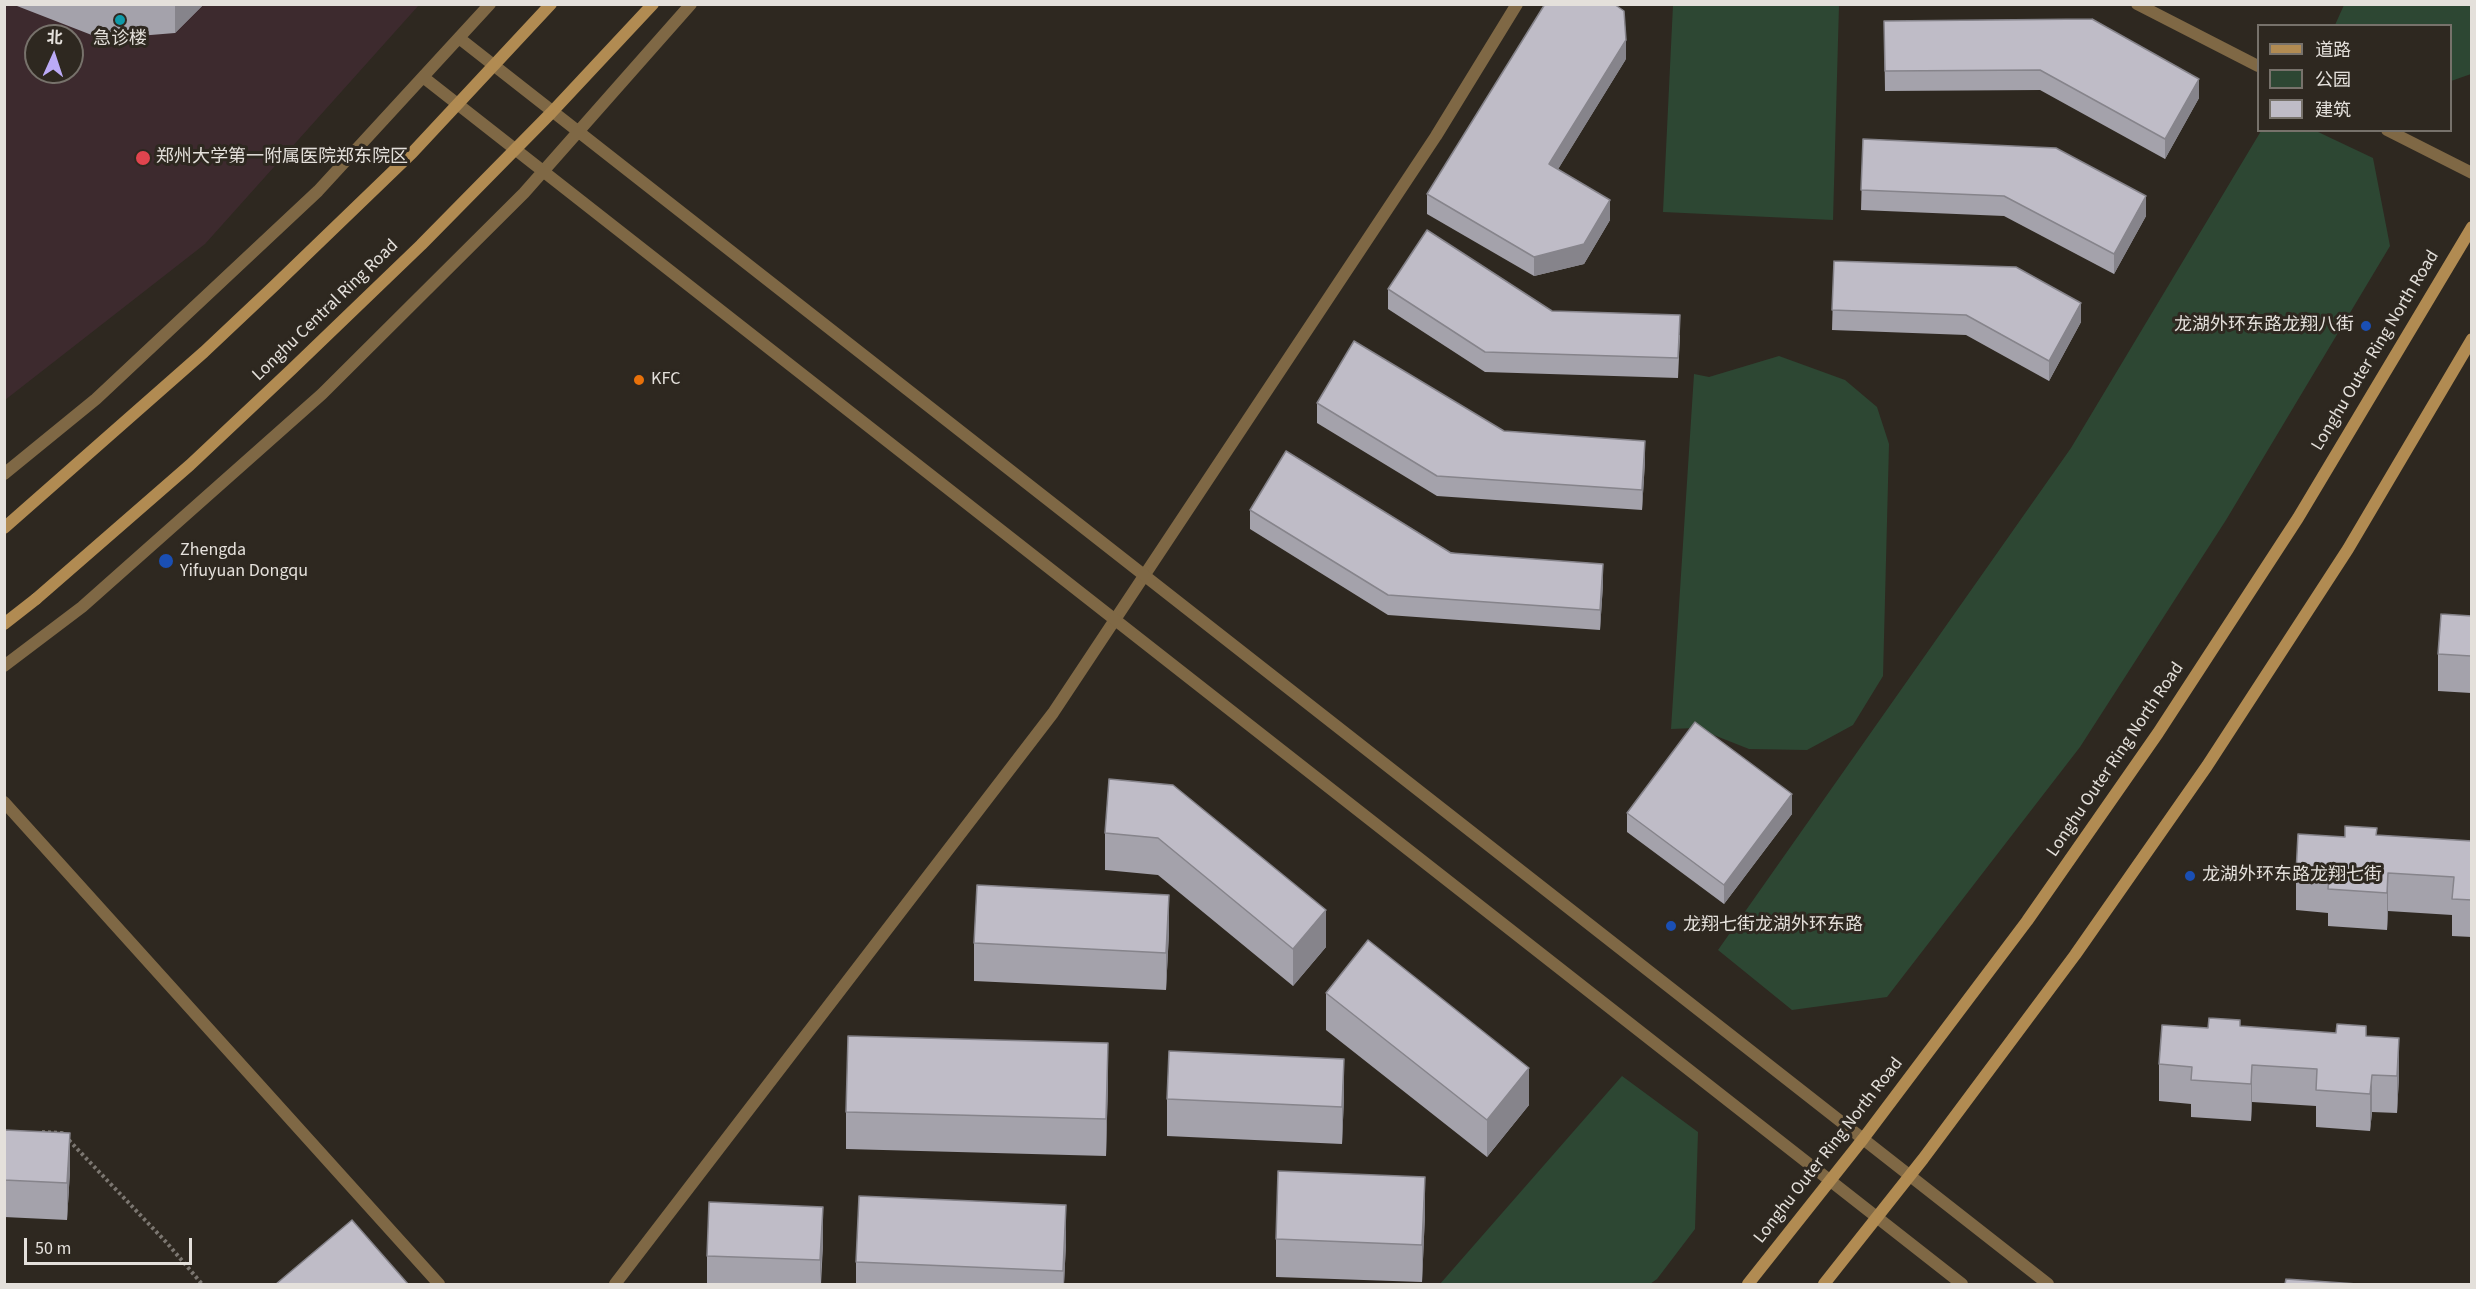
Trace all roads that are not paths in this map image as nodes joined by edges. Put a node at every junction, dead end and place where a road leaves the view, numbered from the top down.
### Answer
1 (490, 4) edge
2 (551, 4) edge
3 (653, 4) edge
4 (691, 4) edge
5 (1517, 4) edge
6 (2138, 4) edge
7 (459, 38) junction
8 (2257, 65) edge
9 (423, 77) junction
10 (578, 131) junction
11 (2391, 132) edge
12 (543, 171) junction
13 (2472, 173) edge
14 (2472, 227) edge
15 (2472, 339) edge
16 (4, 474) edge
17 (4, 528) edge
18 (1144, 576) junction
19 (1115, 619) junction
20 (4, 624) edge
21 (4, 666) edge
22 (4, 802) edge
23 (1863, 1139) junction
24 (1910, 1176) junction
25 (1830, 1181) junction
26 (1877, 1217) junction
27 (439, 1284) edge
28 (615, 1284) edge
29 (1748, 1284) edge
30 (1824, 1284) edge
31 (1962, 1284) edge
32 (2048, 1284) edge

1 - 7 street
2 - 17 main road, bridge
3 - 20 main road, Longhu Central Ring Road, bridge
4 - 10 street
5 - 18 street
6 - 8 street
7 - 9 street
7 - 10 street
9 - 12 street
9 - 16 street
10 - 12 street
10 - 18 street
11 - 13 street
12 - 19 street
12 - 21 street
14 - 23 main road, Longhu Outer Ring North Road
15 - 24 main road
18 - 19 street
18 - 23 street
19 - 25 street
19 - 28 street
22 - 27 street
23 - 24 street
23 - 25 main road, Longhu Outer Ring North Road
24 - 26 main road
24 - 32 street
25 - 26 street
25 - 29 main road, Longhu Outer Ring North Road
26 - 30 main road
26 - 31 street

